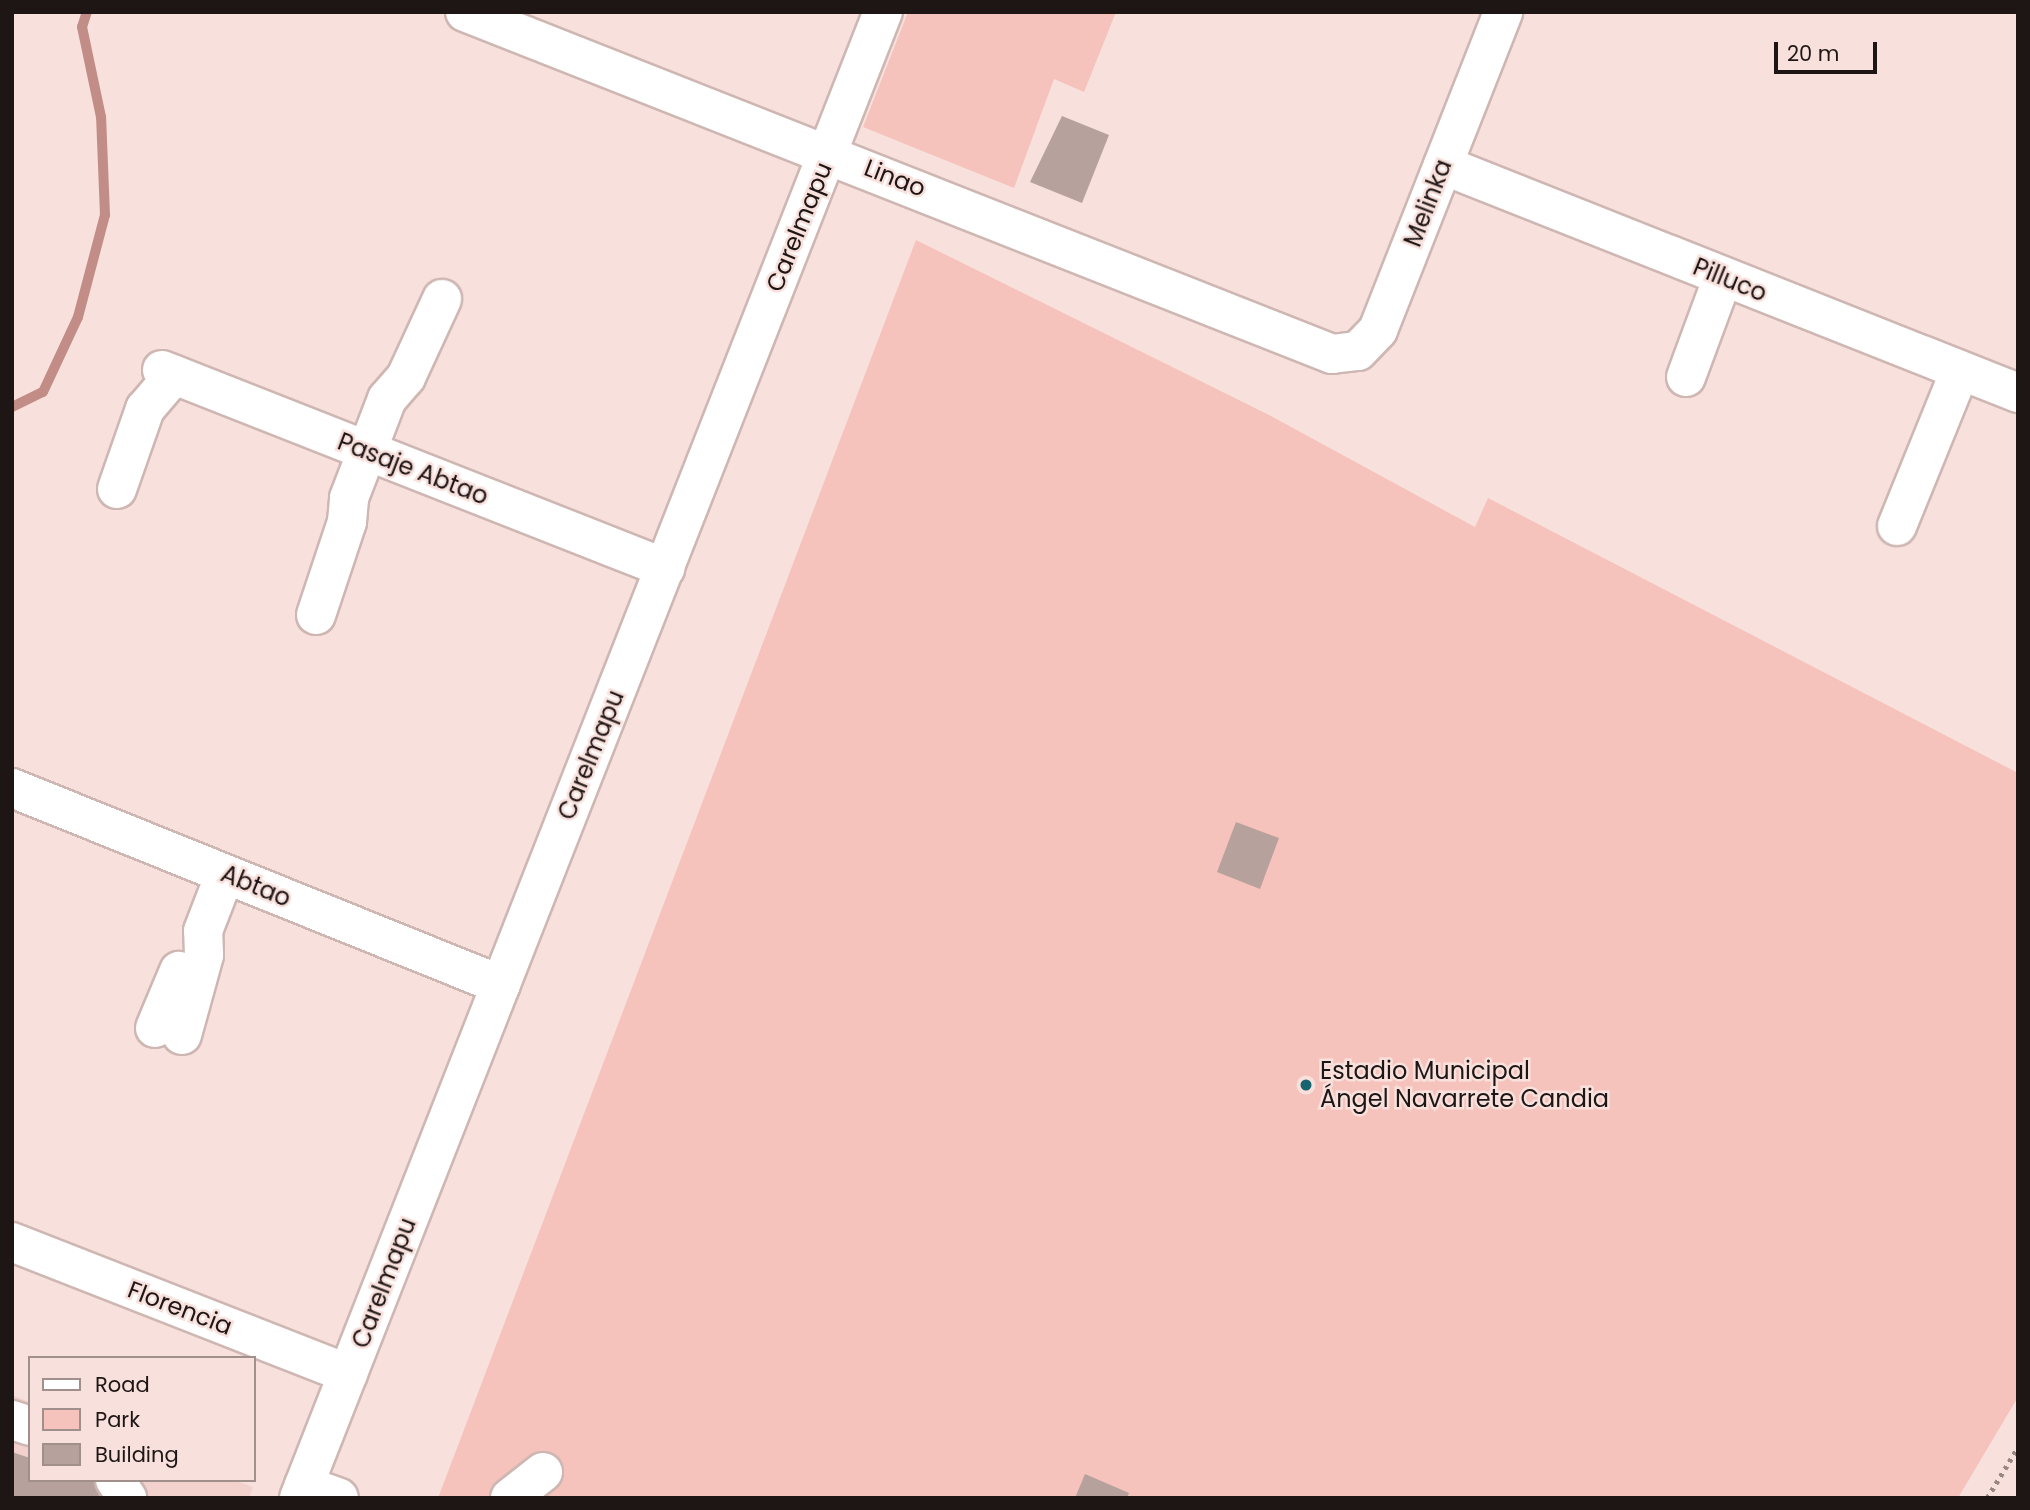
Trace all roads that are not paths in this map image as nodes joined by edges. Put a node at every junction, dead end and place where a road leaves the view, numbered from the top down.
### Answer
1 (465, 12) edge
2 (883, 12) edge
3 (1503, 12) edge
4 (828, 152) junction
5 (1443, 165) junction
6 (1723, 277) junction
7 (430, 293) dead end
8 (1321, 352) joint
9 (1960, 371) junction
10 (1686, 377) dead end
11 (2018, 393) edge
12 (368, 451) junction
13 (117, 489) dead end
14 (1897, 526) dead end
15 (665, 568) junction
16 (305, 611) dead end
17 (12, 788) edge
18 (225, 874) junction
19 (500, 985) junction
20 (169, 1031) dead end
21 (12, 1242) edge
22 (348, 1374) junction
23 (543, 1472) dead end
24 (116, 1482) edge
25 (314, 1494) edge
26 (127, 1498) edge
27 (510, 1498) edge

1 - 4 street, Linao
2 - 4 street, Carelmapu
3 - 5 street, Melinka
4 - 8 street, Linao
4 - 15 street, Carelmapu
5 - 6 street, Pilluco
5 - 8 street, Melinka
6 - 9 street, Pilluco
6 - 10 street
7 - 12 street
9 - 11 street, Pilluco
9 - 14 street
12 - 13 street, Pasaje Abtao
12 - 15 street, Pasaje Abtao
12 - 16 street
15 - 19 street, Carelmapu
17 - 18 street, Abtao
18 - 19 street, Abtao
18 - 20 street
19 - 22 street, Carelmapu
21 - 22 street, Florencia
22 - 25 street, Carelmapu
23 - 27 street
24 - 26 street

